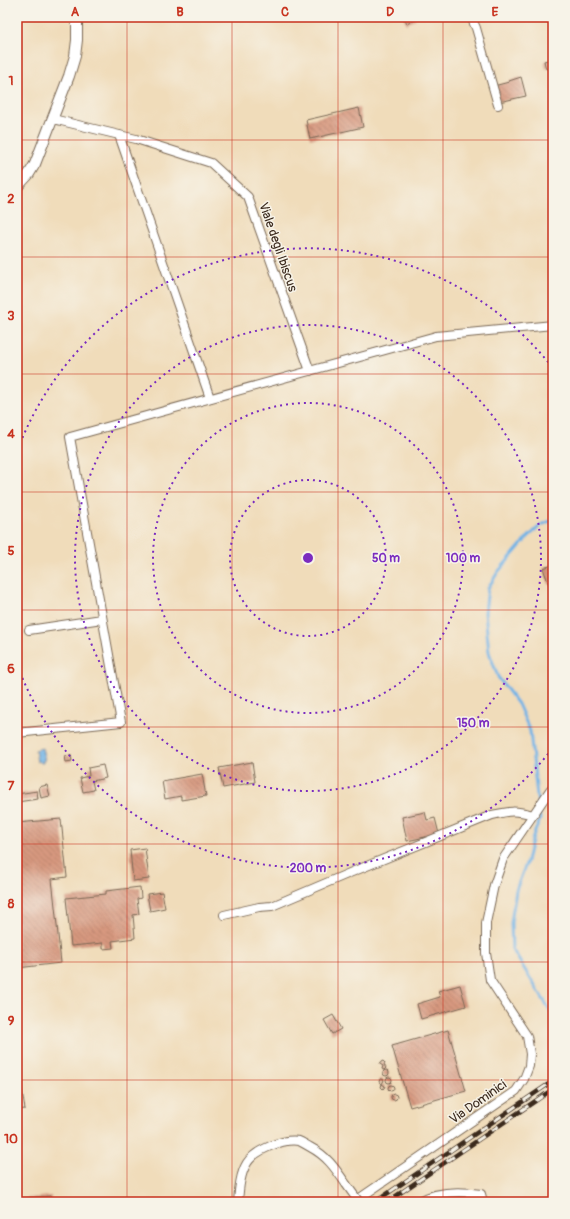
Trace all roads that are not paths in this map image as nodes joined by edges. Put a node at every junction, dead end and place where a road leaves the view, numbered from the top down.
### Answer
1 (77, 17) edge
2 (471, 17) edge
3 (498, 105) dead end
4 (53, 119) junction
5 (120, 135) junction
6 (17, 187) edge
7 (553, 325) edge
8 (310, 371) junction
9 (210, 398) junction
10 (102, 619) junction
11 (29, 630) dead end
12 (17, 733) edge
13 (553, 787) edge
14 (534, 813) junction
15 (224, 915) dead end
16 (482, 1198) edge
17 (238, 1202) edge
18 (354, 1202) edge
19 (358, 1202) edge
20 (418, 1202) edge

1 - 4 street
2 - 3 street
4 - 5 street, Viale degli Ibiscus
4 - 6 street
5 - 8 street, Viale degli Ibiscus
5 - 9 street
7 - 8 street
8 - 9 street
9 - 10 street
10 - 11 street
10 - 12 street
13 - 14 street, Via Dominici
14 - 15 street
14 - 18 street, Via Dominici
16 - 20 street
17 - 19 street, bridge

